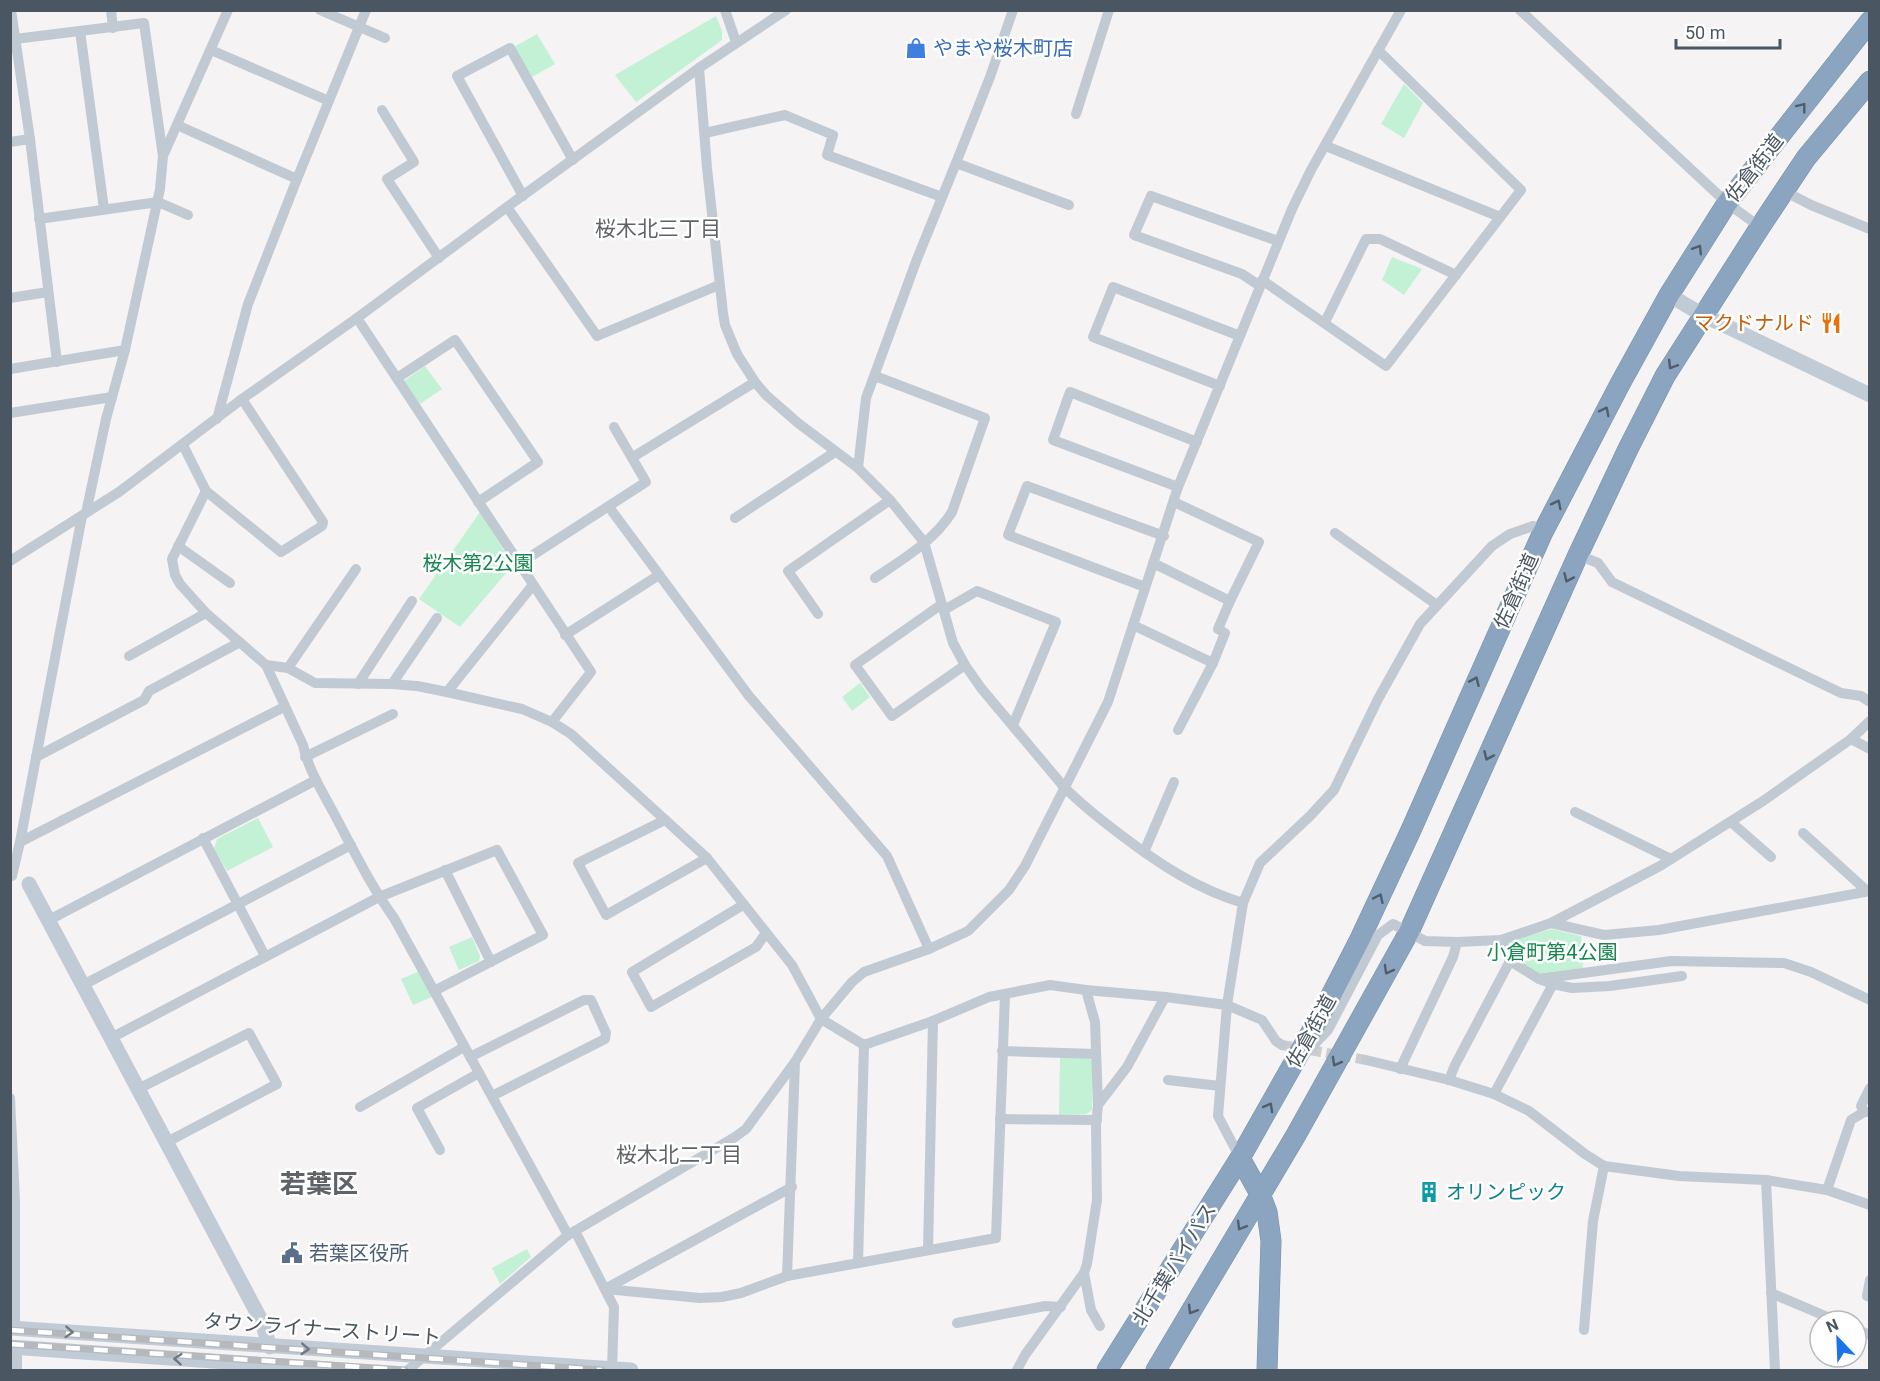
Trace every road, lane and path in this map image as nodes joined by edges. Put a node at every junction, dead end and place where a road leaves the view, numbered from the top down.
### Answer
1 (11, 10) edge
2 (111, 10) edge
3 (228, 10) edge
4 (320, 10) edge
5 (366, 10) edge
6 (724, 10) edge
7 (786, 10) edge
8 (1013, 10) edge
9 (1109, 10) edge
10 (1401, 10) edge
11 (1520, 10) edge
12 (1869, 21) edge
13 (12, 25) edge
14 (360, 27) junction
15 (114, 28) junction
16 (80, 31) junction
17 (385, 38) dead end
18 (15, 39) junction
19 (736, 42) junction
20 (211, 50) junction
21 (1378, 50) junction
22 (699, 68) junction
23 (1869, 81) edge
24 (16, 86) edge
25 (329, 101) junction
26 (382, 110) dead end
27 (1076, 114) dead end
28 (177, 125) junction
29 (705, 133) junction
30 (30, 139) junction
31 (10, 142) edge
32 (1326, 146) junction
33 (163, 156) junction
34 (573, 160) junction
35 (956, 163) junction
36 (297, 179) junction
37 (1784, 190) junction
38 (523, 196) junction
39 (942, 197) junction
40 (158, 202) junction
41 (1727, 203) junction
42 (1069, 205) dead end
43 (507, 207) junction
44 (104, 209) junction
45 (188, 215) dead end
46 (1500, 217) junction
47 (39, 219) junction
48 (1760, 226) junction
49 (1869, 229) edge
50 (1278, 241) junction
51 (439, 258) junction
52 (1456, 275) junction
53 (1261, 283) junction
54 (719, 285) junction
55 (48, 292) junction
56 (1669, 295) junction
57 (10, 298) edge
58 (1703, 315) junction
59 (357, 318) junction
60 (1325, 322) junction
61 (1240, 336) junction
62 (125, 350) junction
63 (57, 362) junction
64 (10, 369) edge
65 (875, 376) junction
66 (397, 378) junction
67 (755, 382) junction
68 (1220, 386) junction
69 (1869, 394) edge
70 (112, 397) junction
71 (242, 399) junction
72 (10, 413) edge
73 (216, 419) junction
74 (614, 427) dead end
75 (1197, 442) junction
76 (183, 445) junction
77 (835, 452) junction
78 (633, 457) junction
79 (858, 468) junction
80 (1179, 487) junction
81 (206, 491) junction
82 (890, 500) junction
83 (478, 502) junction
84 (1174, 502) junction
85 (609, 507) junction
86 (84, 514) junction
87 (735, 518) dead end
88 (1335, 532) dead end
89 (1542, 534) junction
90 (1164, 536) junction
91 (924, 542) junction
92 (178, 546) junction
93 (1578, 555) junction
94 (10, 561) edge
95 (1153, 562) junction
96 (519, 564) junction
97 (356, 569) dead end
98 (659, 574) junction
99 (875, 578) dead end
100 (230, 583) dead end
101 (533, 585) junction
102 (1145, 587) junction
103 (412, 601) dead end
104 (1230, 601) junction
105 (1437, 605) junction
106 (943, 607) junction
107 (206, 613) junction
108 (818, 614) dead end
109 (438, 618) dead end
110 (1133, 625) junction
111 (565, 635) junction
112 (240, 642) junction
113 (129, 656) dead end
114 (1213, 663) junction
115 (266, 665) junction
116 (965, 665) junction
117 (288, 668) junction
118 (358, 684) junction
119 (392, 684) junction
120 (447, 692) junction
121 (1869, 702) edge
122 (284, 707) junction
123 (393, 714) dead end
124 (1869, 721) edge
125 (552, 722) junction
126 (1013, 725) junction
127 (1178, 730) dead end
128 (1851, 739) junction
129 (1869, 749) edge
130 (36, 757) junction
131 (305, 757) junction
132 (316, 780) junction
133 (1174, 782) dead end
134 (1064, 787) junction
135 (1575, 812) dead end
136 (665, 820) junction
137 (1731, 822) junction
138 (1803, 833) dead end
139 (203, 838) junction
140 (20, 842) junction
141 (351, 845) junction
142 (1143, 852) junction
143 (1770, 857) dead end
144 (707, 858) junction
145 (1671, 859) junction
146 (445, 870) junction
147 (11, 876) edge
148 (29, 884) joint
149 (1868, 891) edge
150 (379, 897) junction
151 (238, 903) junction
152 (1243, 903) junction
153 (744, 905) junction
154 (48, 920) junction
155 (1551, 923) junction
156 (766, 933) junction
157 (1409, 933) junction
158 (1500, 939) junction
159 (1456, 942) junction
160 (929, 949) junction
161 (265, 956) junction
162 (1510, 961) junction
163 (491, 962) junction
164 (1683, 976) dead end
165 (1539, 978) junction
166 (1552, 984) junction
167 (83, 985) junction
168 (1086, 990) junction
169 (434, 991) junction
170 (1005, 994) junction
171 (1165, 996) junction
172 (1869, 1000) edge
173 (1227, 1005) junction
174 (821, 1019) junction
175 (933, 1021) junction
176 (111, 1038) junction
177 (864, 1045) junction
178 (1282, 1045) tunnel mouth
179 (467, 1052) junction
180 (1002, 1052) junction
181 (1096, 1054) junction
182 (1366, 1060) tunnel mouth
183 (795, 1062) junction
184 (1400, 1068) junction
185 (1289, 1071) junction
186 (479, 1073) junction
187 (1168, 1080) dead end
188 (1449, 1080) junction
189 (1220, 1086) junction
190 (1869, 1088) edge
191 (138, 1089) junction
192 (1494, 1094) junction
193 (492, 1096) junction
194 (10, 1098) edge
195 (1098, 1106) junction
196 (360, 1107) dead end
197 (1867, 1112) edge
198 (1000, 1119) junction
199 (1097, 1120) junction
200 (167, 1142) junction
201 (440, 1150) dead end
202 (1240, 1158) junction
203 (1604, 1166) junction
204 (1766, 1180) junction
205 (792, 1187) junction
206 (1827, 1190) junction
207 (1260, 1194) junction
208 (1869, 1205) edge
209 (571, 1233) junction
210 (928, 1250) junction
211 (858, 1263) junction
212 (1084, 1273) junction
213 (787, 1276) junction
214 (1869, 1280) edge
215 (605, 1289) junction
216 (1771, 1293) junction
217 (1869, 1297) edge
218 (1061, 1307) junction
219 (1809, 1309) edge
220 (957, 1323) dead end
221 (1100, 1326) dead end
222 (13, 1328) edge
223 (1584, 1330) dead end
224 (14, 1347) edge
225 (270, 1347) junction
226 (425, 1356) junction
227 (612, 1370) edge
228 (17, 1371) edge
229 (341, 1371) edge
230 (408, 1371) edge
231 (631, 1371) edge
232 (1017, 1371) edge
233 (1107, 1371) edge
234 (1156, 1371) edge
235 (1267, 1371) edge
236 (1775, 1371) edge

1 - 13 street
2 - 15 street
3 - 20 street
4 - 14 street
5 - 14 street
6 - 19 street
7 - 19 street
8 - 35 street
9 - 27 street
10 - 21 street
11 - 41 street
41 -> 12 highway, 佐倉街道
13 - 18 street
14 - 17 street
14 - 25 street
15 - 16 street
15 - 33 street
16 - 18 street
16 - 44 street
18 - 24 street
19 - 22 street
20 - 25 street
20 - 28 street
21 - 32 street
21 - 46 street
22 - 29 street
22 - 34 street
23 - 37 highway, 佐倉街道
24 - 30 street
25 - 36 street
26 - 51 street
28 - 33 street
28 - 36 street
29 - 39 street
29 - 54 street
30 - 31 street
30 - 47 street
32 - 46 street
32 - 50 street
33 - 40 street
34 - 38 street
34 - 38 street
35 - 39 street
35 - 42 street
36 - 73 street
37 - 48 highway, 佐倉街道
37 - 49 street
38 - 43 street
39 - 65 street
40 - 44 street
40 - 45 street
40 - 62 street
41 - 48 street
56 -> 41 highway, 佐倉街道
43 - 51 street
43 - 54 street
44 - 47 street
46 - 52 street
47 - 55 street
48 - 58 highway, 佐倉街道
50 - 53 street
50 - 53 street
51 - 59 street
52 - 60 street
52 - 60 street
53 - 60 street
53 - 61 street
54 - 67 street
55 - 57 street
55 - 63 street
56 - 58 street
89 -> 56 highway, 佐倉街道
58 - 69 street
58 -> 93 highway, 佐倉街道
59 - 66 street
59 - 71 street
61 - 68 street
61 - 68 street
62 - 63 street
62 - 70 street
63 - 64 street
65 - 79 street
65 - 91 street
66 - 83 street
66 - 83 street
67 - 77 street
67 - 78 street
68 - 75 street
70 - 72 street
70 - 86 street
71 - 73 street
71 - 81 street
73 - 76 street
74 - 78 street
75 - 80 street
75 - 80 street
76 - 81 street
76 - 86 street
77 - 79 street
77 - 87 street
78 - 85 street
79 - 82 street
80 - 84 street
81 - 92 street
82 - 91 street
82 - 108 street
83 - 96 street
84 - 90 street
84 - 104 street
85 - 96 street
85 - 98 street
86 - 94 street
86 - 130 street
88 - 105 street
89 - 105 street
185 -> 89 highway, 佐倉街道
90 - 95 street
90 - 102 street
91 - 99 street
91 - 106 street
92 - 100 street
92 - 107 street
93 - 121 street
93 -> 157 highway, 佐倉街道
95 - 102 street
95 - 104 street
96 - 101 street
97 - 117 street
98 - 111 street
98 - 160 street
101 - 111 street
101 - 120 street
102 - 110 street
103 - 118 street
104 - 114 street
105 - 152 street
106 - 116 street
106 - 116 street
106 - 126 street
107 - 112 street
107 - 113 street
109 - 119 street
110 - 114 street
110 - 134 street
111 - 125 street
112 - 115 street
112 - 130 street
114 - 127 street
115 - 117 street
115 - 122 street
116 - 126 street
117 - 118 street
118 - 119 street
119 - 120 street
120 - 125 street
122 - 131 street
122 - 140 street
123 - 131 street
124 - 128 street
125 - 136 street
126 - 134 street
128 - 129 street
128 - 137 street
130 - 140 street
131 - 132 street
132 - 139 street
132 - 141 street
133 - 142 street
134 - 142 street
134 - 160 street
135 - 145 street
136 - 144 street
136 - 144 street
137 - 143 street
137 - 145 street
138 - 149 street
139 - 151 street
139 - 154 street
140 - 147 street
141 - 150 street
141 - 151 street
142 - 152 street
144 - 153 street
145 - 155 street
146 - 150 street
146 - 163 street
146 - 163 street
147 - 148 street
148 - 154 street
149 - 155 street
150 - 161 street
150 - 169 street
151 - 161 street
151 - 167 street
152 - 173 street
153 - 156 street
153 - 156 street
154 - 167 street
155 - 158 street
156 - 174 street
157 - 159 street
157 - 185 street
157 -> 207 highway, 佐倉街道
158 - 159 street
158 - 162 street
159 - 184 street
160 - 174 street
161 - 176 street
162 - 165 street
162 - 188 street
163 - 169 street
164 - 166 street
165 - 166 street
165 - 172 street
166 - 192 street
167 - 176 street
168 - 170 street
168 - 171 street
168 - 181 street
169 - 179 street
170 - 175 street
170 - 180 street
171 - 173 street
171 - 195 street
173 - 178 street
173 - 189 street
174 - 177 street
174 - 183 street
175 - 177 street
175 - 210 street
176 - 191 street
177 - 211 street
179 - 186 street
179 - 193 street
179 - 196 street
180 - 181 street
180 - 198 street
181 - 195 street
182 - 184 street
183 - 205 street
183 - 209 street
184 - 188 street
202 -> 185 highway, 佐倉街道
186 - 193 street
186 - 201 street
187 - 189 street
188 - 192 street
189 - 202 street
190 - 197 street
191 - 200 street
191 - 200 street
192 - 203 street
193 - 209 street
194 - 222 street
195 - 199 street
197 - 206 street
198 - 199 street
198 - 210 street
199 - 212 street
200 - 225 street
202 - 207 highway
202 - 233 highway, 北千葉バイパス
203 - 204 street
203 - 223 street
204 - 206 street
204 - 216 street
205 - 213 street
205 - 215 street
206 - 208 street
207 -> 234 highway, 北千葉バイパス
207 - 235 highway
209 - 215 street
209 - 226 street
210 - 211 street
211 - 213 street
212 - 218 street
212 - 221 street
213 - 215 street
214 - 217 street
215 - 227 street
216 - 219 street
216 - 236 street
218 - 220 street
218 - 232 street
222 -> 225 street, タウンライナーストリート
224 - 228 street
229 -> 224 street, タウンライナーストリート
225 -> 226 street, タウンライナーストリート
226 - 227 street, タウンライナーストリート
226 - 230 street
227 - 231 street, タウンライナーストリート

